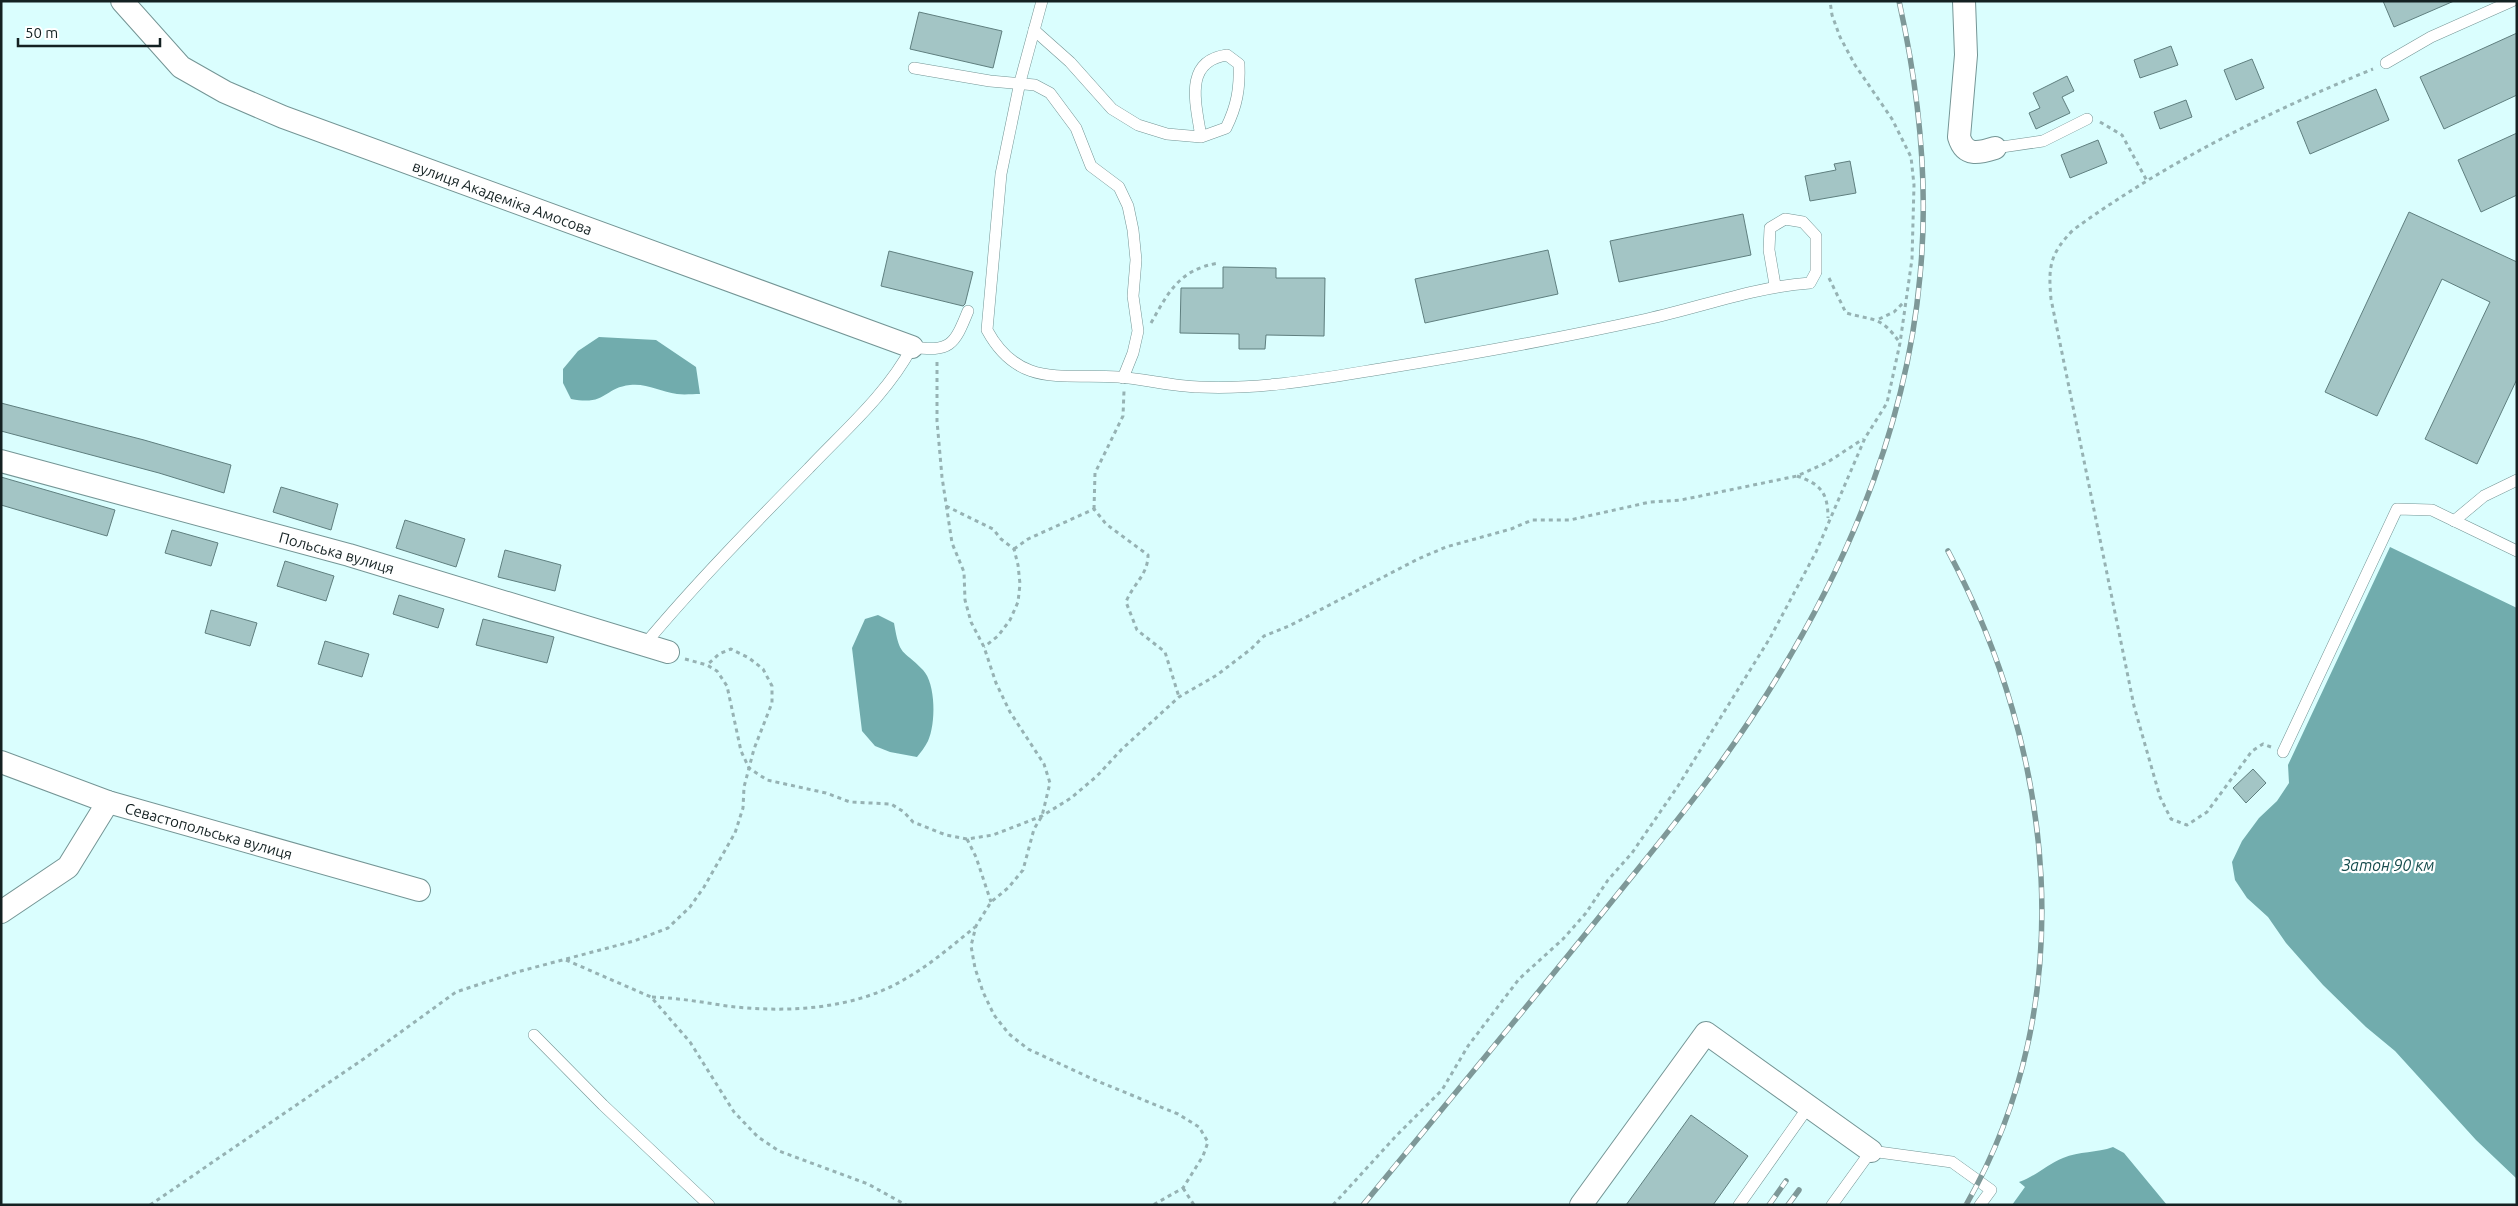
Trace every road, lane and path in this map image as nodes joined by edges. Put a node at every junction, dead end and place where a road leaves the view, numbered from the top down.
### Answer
1 (122, 1) edge
2 (1042, 1) edge
3 (1830, 1) edge
4 (1964, 1) edge
5 (2512, 1) edge
6 (1034, 30) junction
7 (2386, 63) joint
8 (914, 68) dead end
9 (1020, 82) junction
10 (2087, 119) joint
11 (1201, 137) junction
12 (1995, 148) joint
13 (2147, 181) junction
14 (1219, 263) dead end
15 (1816, 272) junction
16 (1775, 286) junction
17 (1904, 302) junction
18 (968, 311) dead end
19 (1878, 319) junction
20 (1138, 331) junction
21 (1900, 343) junction
22 (912, 347) junction
23 (937, 350) junction
24 (1123, 378) junction
25 (1865, 438) junction
26 (1, 461) edge
27 (1797, 476) junction
28 (2517, 480) edge
29 (946, 506) junction
30 (1094, 509) junction
31 (1828, 518) junction
32 (2454, 521) junction
33 (1014, 549) junction
34 (2517, 551) edge
35 (645, 644) junction
36 (984, 646) junction
37 (668, 652) joint
38 (707, 664) junction
39 (1179, 697) junction
40 (2283, 752) joint
41 (1, 762) edge
42 (749, 768) junction
43 (108, 802) junction
44 (1042, 816) junction
45 (967, 839) junction
46 (418, 890) dead end
47 (991, 902) junction
48 (1, 912) edge
49 (976, 926) junction
50 (566, 960) junction
51 (651, 997) junction
52 (534, 1034) dead end
53 (1809, 1106) junction
54 (1871, 1151) junction
55 (1182, 1188) junction
56 (150, 1205) edge
57 (709, 1205) edge
58 (906, 1205) edge
59 (1153, 1205) edge
60 (1194, 1205) edge
61 (1333, 1205) edge
62 (1581, 1205) edge
63 (1739, 1205) edge
64 (1832, 1205) edge
65 (1980, 1205) edge

1 - 22 street, вулиця Академіка Амосова
2 - 6 lane
3 - 17 path
4 - 12 street
5 - 7 lane
6 - 9 lane
6 - 11 lane
7 - 13 path
8 - 9 lane
9 - 20 lane
9 - 24 lane
10 - 12 lane
10 - 13 path
11 - 11 lane
13 - 40 path
14 - 20 path
15 - 16 lane
15 - 16 lane
15 - 19 path
16 - 24 lane
17 - 19 path
17 - 21 path
18 - 23 lane
19 - 21 path
20 - 24 lane
21 - 25 path
22 - 23 lane
22 - 35 lane
23 - 29 path
24 - 30 path
25 - 27 path
25 - 31 path
26 - 35 street, Польська вулиця
27 - 31 path
27 - 39 path
28 - 32 lane
29 - 33 path
29 - 36 path
30 - 33 path
30 - 39 path
31 - 61 path
32 - 34 lane
32 - 40 lane
33 - 36 path
35 - 37 street, Польська вулиця
36 - 44 path
37 - 38 path
38 - 42 path
38 - 42 path
39 - 44 path
41 - 43 street, Севастопольська вулиця
42 - 45 path
42 - 50 path
43 - 46 street, Севастопольська вулиця
43 - 48 street
44 - 45 path
44 - 47 path
45 - 47 path
47 - 49 path
49 - 51 path
49 - 55 path
50 - 51 path
50 - 56 path
51 - 58 path
52 - 57 lane
53 - 54 street
53 - 62 street
53 - 63 lane
54 - 64 lane
54 - 65 lane
55 - 59 path
55 - 60 path

